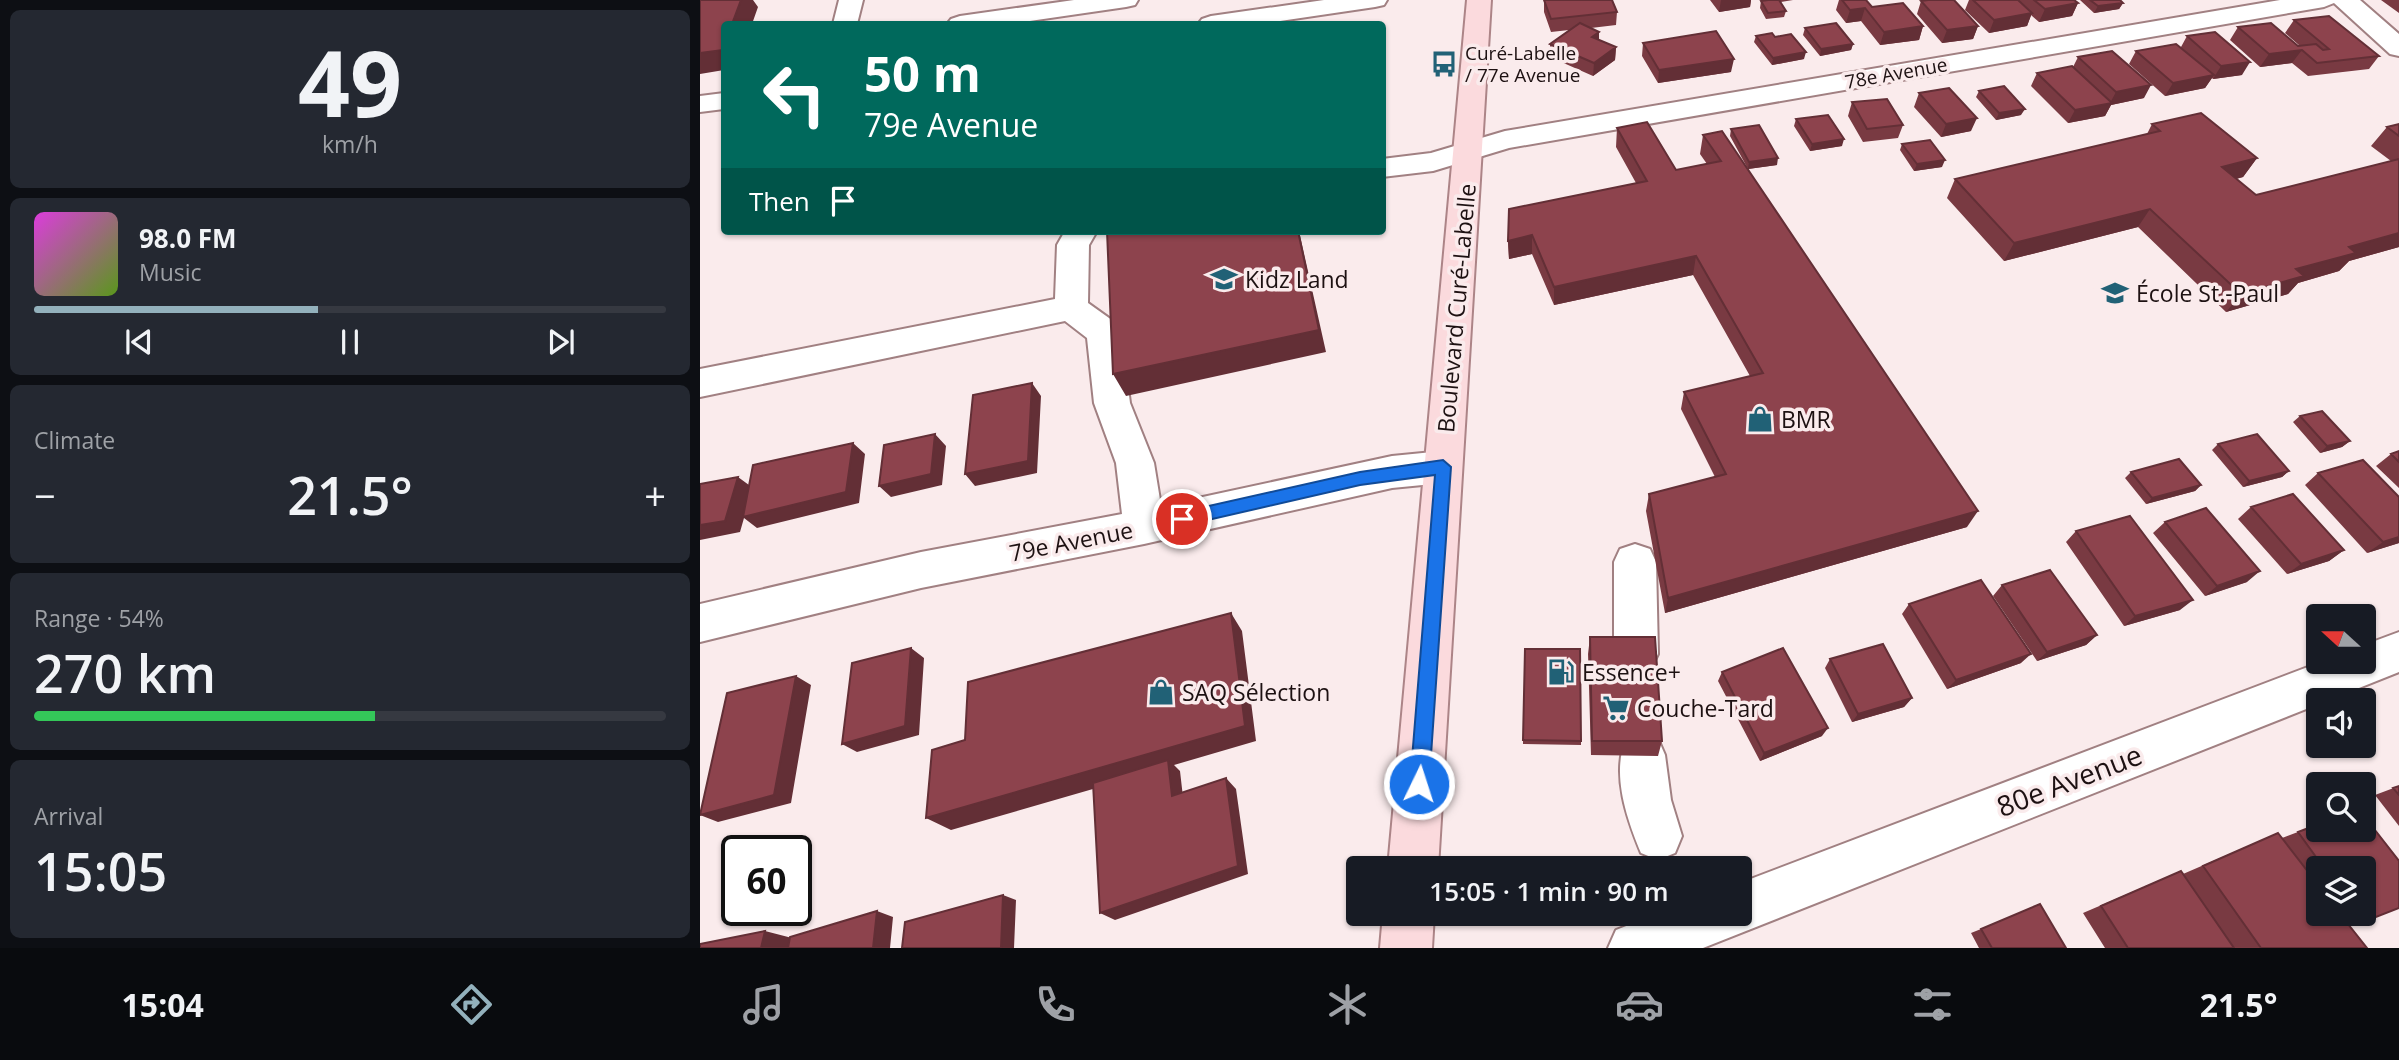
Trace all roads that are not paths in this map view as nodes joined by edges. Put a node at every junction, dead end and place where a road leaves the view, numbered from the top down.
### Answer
1 (851, 0) edge
2 (1126, 0) edge
3 (1375, 0) edge
4 (1479, 0) edge
5 (2325, 0) edge
6 (2345, 0) edge
7 (969, 18) edge
8 (846, 21) edge
9 (1232, 21) edge
10 (2399, 48) edge
11 (721, 101) edge
12 (700, 104) edge
13 (1467, 150) junction
14 (1386, 168) edge
15 (1079, 235) edge
16 (1071, 308) junction
17 (700, 383) edge
18 (1443, 467) junction
19 (1144, 527) junction
20 (1635, 562) dead end
21 (700, 623) edge
22 (2399, 652) edge
23 (1636, 654) edge
24 (1642, 755) edge
25 (1658, 836) dead end
26 (1414, 856) edge
27 (1752, 903) edge
28 (1408, 926) edge
29 (1693, 926) edge
30 (1406, 948) edge
31 (1634, 948) edge

1 - 8 street
2 - 7 street
3 - 9 street
4 - 13 main road, Boulevard Curé-Labelle
5 - 13 street, 78e Avenue
6 - 10 street
11 - 12 street
13 - 14 street, 78e Avenue
13 - 18 main road, Boulevard Curé-Labelle
15 - 16 street
16 - 17 street
16 - 19 street
18 - 19 street, 79e Avenue
18 - 26 main road, Boulevard Curé-Labelle
19 - 21 street, 79e Avenue
20 - 23 street
22 - 27 street, 80e Avenue
24 - 25 street
28 - 30 main road
29 - 31 street

